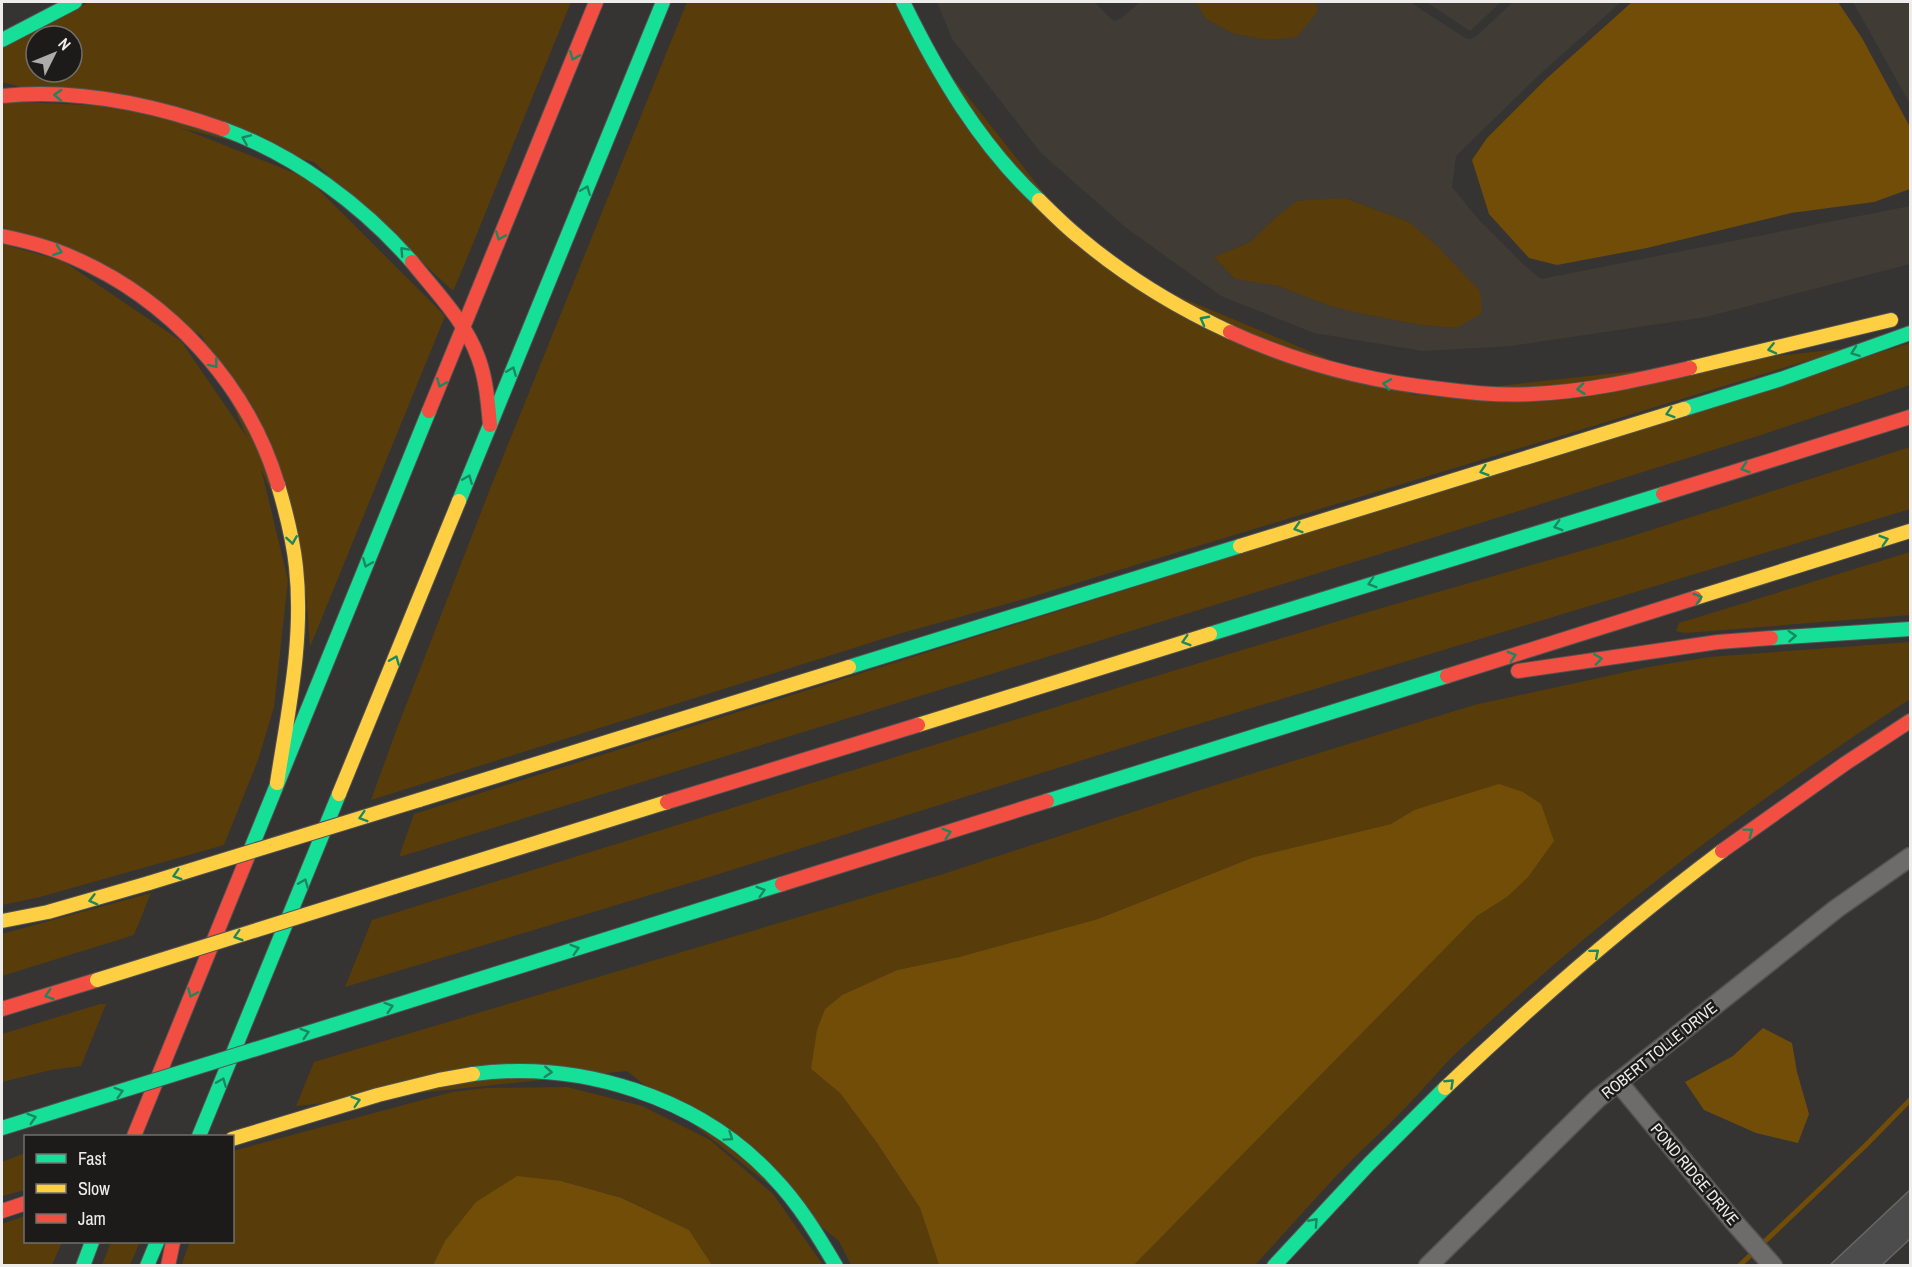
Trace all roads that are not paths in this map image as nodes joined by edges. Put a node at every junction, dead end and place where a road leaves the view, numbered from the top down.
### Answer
1 (75, 2) edge
2 (596, 2) edge
3 (663, 2) edge
4 (903, 2) edge
5 (2, 40) edge
6 (2, 96) edge
7 (2, 236) edge
8 (1899, 318) dead end
9 (463, 328) junction
10 (1911, 333) edge
11 (1911, 409) edge
12 (1911, 417) edge
13 (490, 425) junction
14 (1801, 451) junction
15 (1911, 531) edge
16 (1911, 628) edge
17 (1416, 686) junction
18 (1911, 721) edge
19 (277, 783) junction
20 (1911, 857) edge
21 (2, 921) edge
22 (2, 1010) edge
23 (1618, 1082) junction
24 (2, 1128) edge
25 (135, 1135) edge
26 (200, 1135) edge
27 (234, 1138) edge
28 (24, 1204) edge
29 (2, 1211) edge
30 (92, 1243) edge
31 (157, 1243) edge
32 (173, 1243) edge
33 (83, 1266) edge
34 (147, 1266) edge
35 (168, 1266) edge
36 (836, 1266) edge
37 (1275, 1266) edge
38 (1428, 1266) edge
39 (1773, 1266) edge

1 - 5 main road
2 -> 9 main road
13 -> 3 main road
8 -> 4 main road
9 -> 6 main road
7 -> 19 main road
9 - 13 main road
9 -> 19 main road
10 -> 21 main road, bridge
11 - 14 main road
12 - 14 main road
26 -> 13 main road
14 -> 22 main road, bridge
17 -> 15 main road
17 -> 16 main road
24 -> 17 main road, bridge
37 -> 18 main road
19 -> 25 main road
20 - 23 street, ROBERT TOLLE DRIVE
23 - 38 street, ROBERT TOLLE DRIVE
23 - 39 street, POND RIDGE DRIVE
27 -> 36 main road
28 - 29 main road
30 - 33 main road
31 - 34 main road
32 - 35 main road

